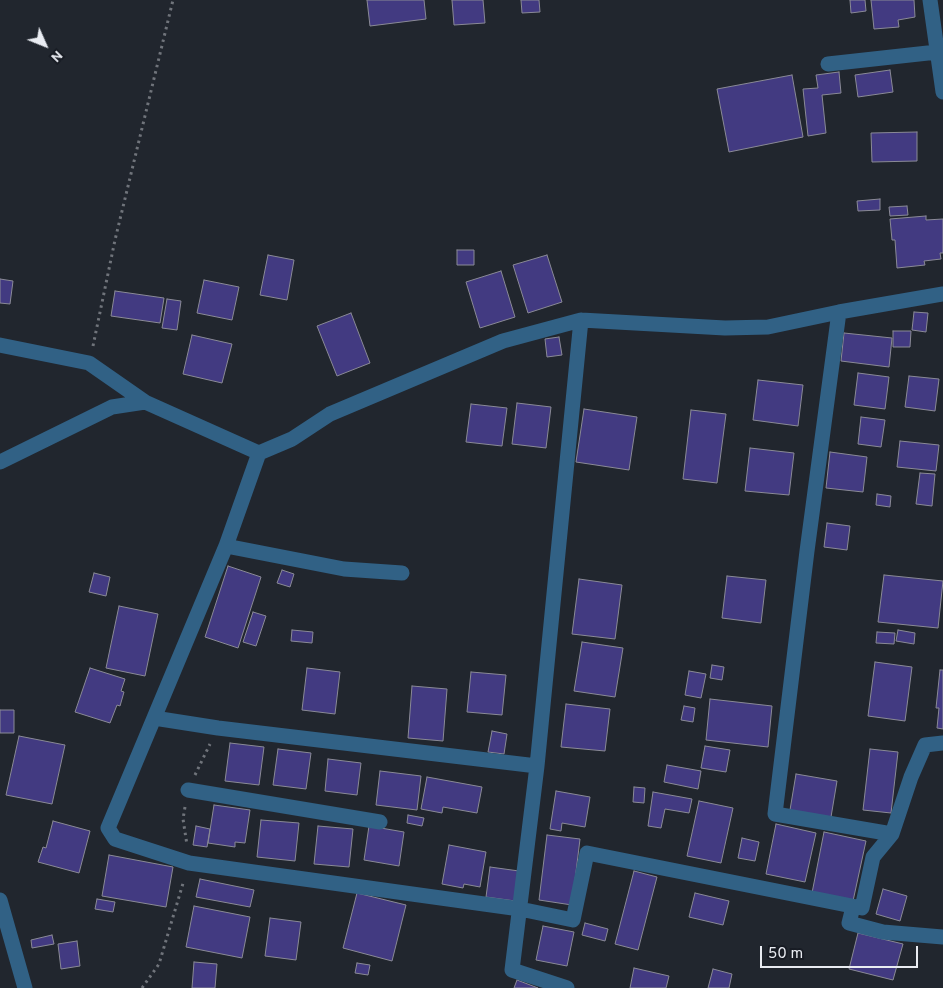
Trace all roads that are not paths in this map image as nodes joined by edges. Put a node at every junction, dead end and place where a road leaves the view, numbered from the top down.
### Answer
1 (930, 0) edge
2 (937, 52) junction
3 (828, 64) dead end
4 (943, 92) edge
5 (943, 294) edge
6 (839, 312) junction
7 (581, 320) junction
8 (0, 345) edge
9 (145, 402) junction
10 (259, 453) junction
11 (0, 462) edge
12 (226, 546) junction
13 (402, 573) dead end
14 (154, 718) junction
15 (943, 744) edge
16 (537, 766) junction
17 (188, 790) dead end
18 (380, 822) dead end
19 (892, 834) junction
20 (0, 900) edge
21 (853, 907) junction
22 (520, 909) junction
23 (943, 937) edge
24 (24, 988) edge
25 (567, 988) edge

1 - 2 street
2 - 3 street
2 - 4 street
5 - 6 street
6 - 7 street
6 - 19 street
7 - 10 street
7 - 16 street
8 - 9 street
9 - 10 street
9 - 11 street
10 - 12 street
12 - 13 street
12 - 14 street
14 - 16 street
14 - 22 street
15 - 19 street
16 - 22 street
17 - 18 street
19 - 21 street
20 - 24 street
21 - 22 street
21 - 23 street
22 - 25 street

